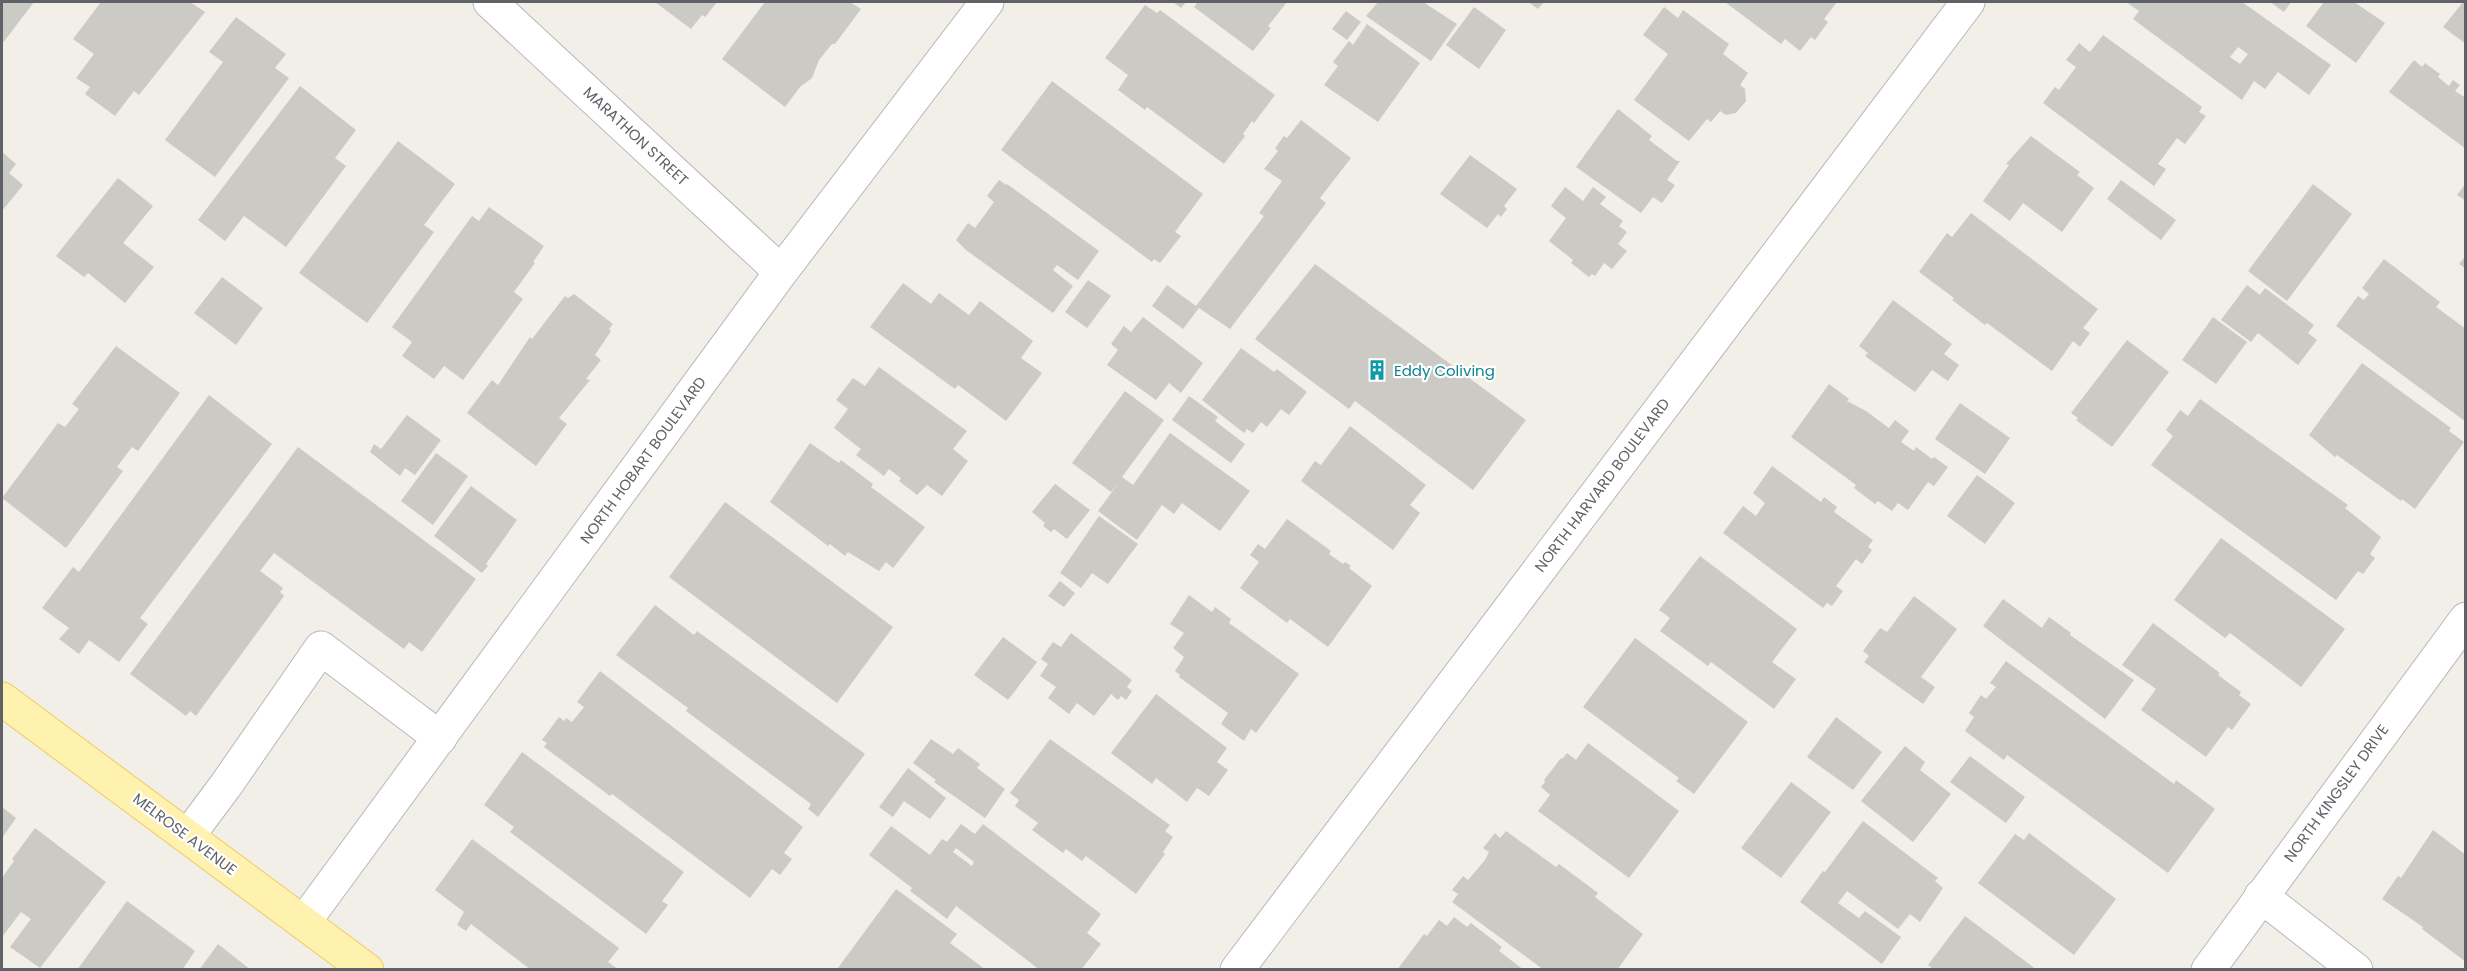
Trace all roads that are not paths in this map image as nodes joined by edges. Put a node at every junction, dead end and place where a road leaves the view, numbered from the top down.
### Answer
1 (490, 2) edge
2 (987, 2) edge
3 (1968, 2) edge
4 (781, 272) junction
5 (2466, 618) edge
6 (2, 699) edge
7 (440, 738) junction
8 (188, 836) junction
9 (2262, 896) junction
10 (304, 922) junction
11 (367, 969) edge
12 (1237, 969) edge
13 (2208, 969) edge
14 (2356, 969) edge

1 - 4 street, MARATHON STREET
2 - 4 street, NORTH HOBART BOULEVARD
3 - 12 street, NORTH HARVARD BOULEVARD
4 - 7 street, NORTH HOBART BOULEVARD
5 - 9 street, NORTH KINGSLEY DRIVE
6 - 8 main road, MELROSE AVENUE
7 - 8 street
7 - 10 street, NORTH HOBART BOULEVARD
8 - 10 main road, MELROSE AVENUE
9 - 13 street, NORTH KINGSLEY DRIVE
9 - 14 street
10 - 11 main road, MELROSE AVENUE

